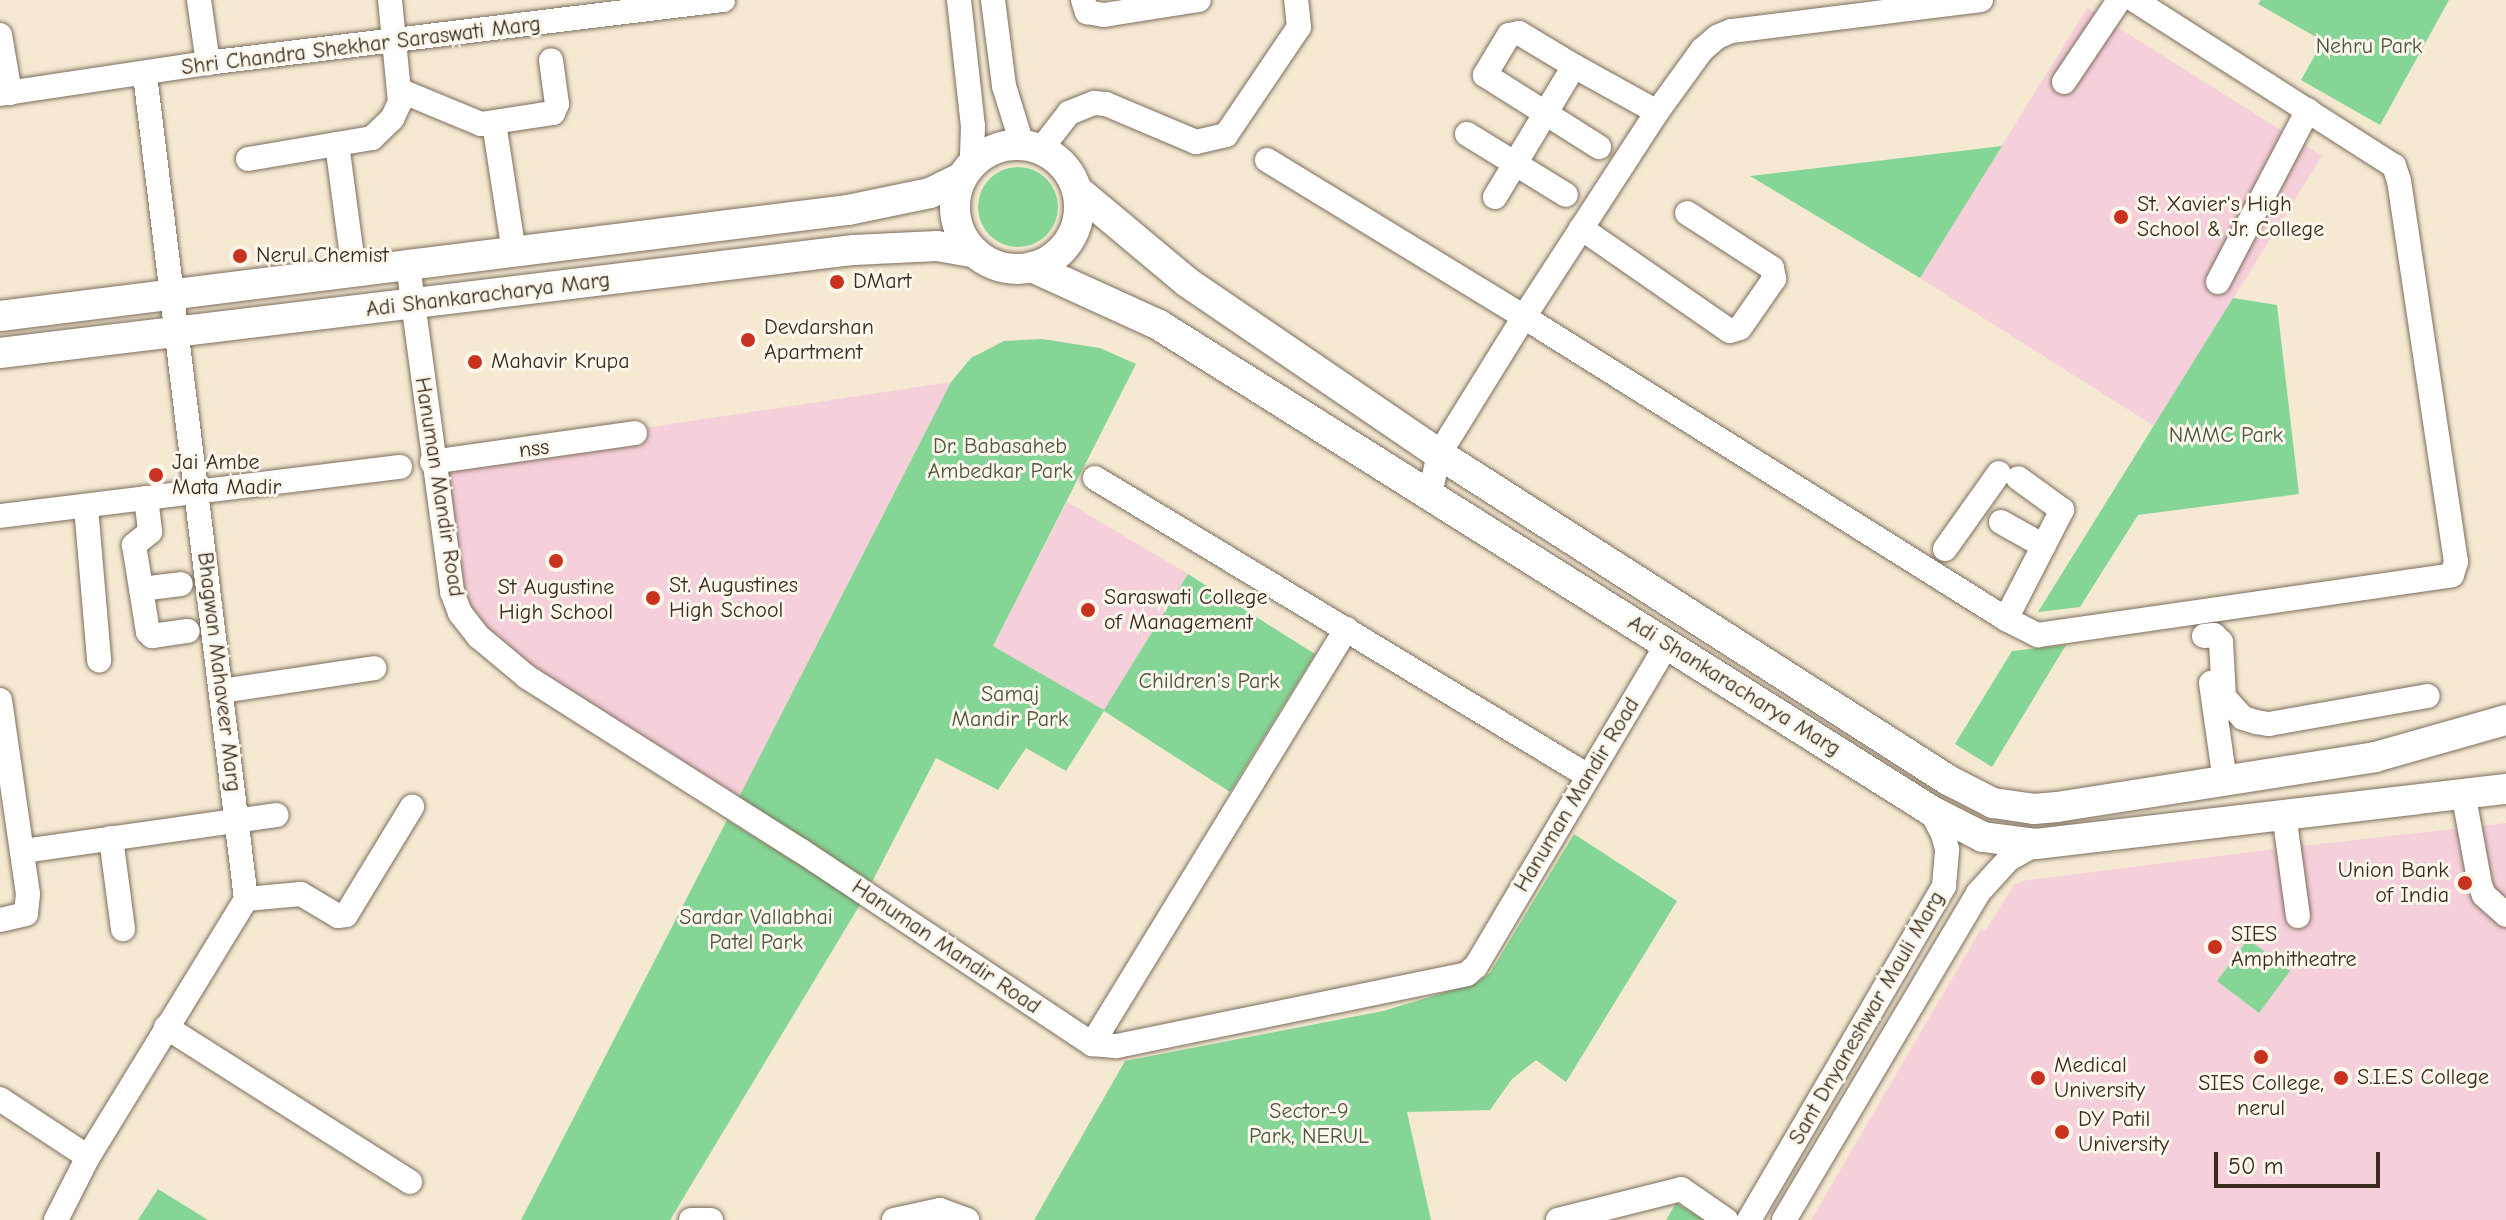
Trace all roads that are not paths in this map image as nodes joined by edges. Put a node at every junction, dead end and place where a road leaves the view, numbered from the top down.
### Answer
1 (199, 0) edge
2 (210, 0) edge
3 (390, 0) edge
4 (723, 0) edge
5 (959, 0) edge
6 (993, 0) edge
7 (1083, 0) edge
8 (1199, 0) edge
9 (1296, 0) edge
10 (1981, 0) edge
11 (2119, 0) edge
12 (2134, 0) edge
13 (617, 7) edge
14 (0, 35) edge
15 (393, 41) junction
16 (551, 60) dead end
17 (211, 63) junction
18 (1574, 66) junction
19 (145, 75) junction
20 (2064, 82) dead end
21 (399, 90) junction
22 (5, 93) edge
23 (2308, 110) junction
24 (1547, 112) junction
25 (1657, 112) junction
26 (494, 123) junction
27 (1467, 134) dead end
28 (337, 144) junction
29 (1032, 147) junction
30 (1599, 147) dead end
31 (248, 159) dead end
32 (1267, 160) dead end
33 (1515, 164) junction
34 (967, 171) junction
35 (1077, 190) junction
36 (1566, 195) dead end
37 (1495, 197) dead end
38 (1687, 213) dead end
39 (1581, 228) junction
40 (514, 252) junction
41 (975, 253) junction
42 (408, 265) junction
43 (1032, 267) junction
44 (354, 272) junction
45 (2218, 282) dead end
46 (172, 295) junction
47 (413, 304) junction
48 (0, 316) edge
49 (1524, 317) junction
50 (177, 331) junction
51 (0, 353) edge
52 (635, 433) dead end
53 (1439, 454) junction
54 (432, 462) junction
55 (400, 467) dead end
56 (1095, 478) dead end
57 (196, 490) junction
58 (1430, 494) junction
59 (146, 498) junction
60 (86, 507) junction
61 (0, 516) edge
62 (2001, 522) dead end
63 (2044, 546) junction
64 (1945, 549) dead end
65 (181, 584) dead end
66 (141, 589) junction
67 (2006, 619) junction
68 (2202, 624) junction
69 (1346, 629) junction
70 (188, 631) dead end
71 (1667, 644) junction
72 (99, 660) dead end
73 (374, 668) dead end
74 (221, 691) junction
75 (2428, 696) dead end
76 (0, 700) edge
77 (2506, 720) edge
78 (1588, 776) junction
79 (2225, 781) junction
80 (2506, 789) edge
81 (2463, 792) junction
82 (412, 807) dead end
83 (1930, 810) junction
84 (2284, 814) junction
85 (276, 815) dead end
86 (237, 819) junction
87 (111, 838) junction
88 (2036, 844) junction
89 (24, 851) junction
90 (246, 899) junction
91 (2506, 915) edge
92 (2298, 916) dead end
93 (0, 920) edge
94 (123, 929) dead end
95 (166, 1027) junction
96 (1092, 1044) junction
97 (0, 1099) edge
98 (88, 1157) junction
99 (410, 1182) dead end
100 (56, 1220) edge
101 (691, 1220) edge
102 (711, 1220) edge
103 (894, 1220) edge
104 (967, 1220) edge
105 (1558, 1220) edge
106 (1726, 1220) edge
107 (1749, 1220) edge
108 (1784, 1220) edge

1 - 17 street
2 - 17 street
3 - 15 street
4 - 13 street, Shri Chandra Shekhar Saraswati Marg
5 - 34 street
6 - 29 street
7 - 8 street
9 - 29 street
10 - 25 street
11 - 20 street
12 - 23 street
13 - 15 street, Shri Chandra Shekhar Saraswati Marg
14 - 22 street
15 - 17 street, Shri Chandra Shekhar Saraswati Marg
15 - 21 street
16 - 26 street
17 - 19 street, Shri Chandra Shekhar Saraswati Marg
18 - 24 street
18 - 24 street
18 - 25 street
19 - 22 street, Shri Chandra Shekhar Saraswati Marg
19 - 46 street, Bhagwan Mahaveer Marg
21 - 26 street
21 - 28 street
23 - 45 street
23 - 68 street
24 - 30 street
24 - 33 street
25 - 39 street
26 - 40 street
27 - 33 street
28 - 31 street
28 - 44 street
29 - 34 main road
29 - 35 main road
32 - 49 street
33 - 36 street
33 - 37 street
34 - 40 main road, Adi Shankaracharya Marg
34 - 41 main road
35 - 43 main road
35 - 53 main road, Adi Shankaracharya Marg
38 - 39 street
39 - 49 street
40 - 42 main road, Adi Shankaracharya Marg
41 - 43 main road
41 - 47 main road, Adi Shankaracharya Marg
42 - 44 main road, Adi Shankaracharya Marg
42 - 47 street, Hanuman Mandir Road
43 - 58 main road, Adi Shankaracharya Marg
44 - 46 main road, Adi Shankaracharya Marg
46 - 48 main road, Adi Shankaracharya Marg
46 - 50 street, Bhagwan Mahaveer Marg
47 - 50 main road, Adi Shankaracharya Marg
47 - 54 street, Hanuman Mandir Road
49 - 53 street
49 - 67 street
50 - 51 main road, Adi Shankaracharya Marg
50 - 57 street, Bhagwan Mahaveer Marg
52 - 54 street, nss
53 - 58 street
53 - 79 main road, Adi Shankaracharya Marg
54 - 96 street, Hanuman Mandir Road
55 - 57 street
56 - 69 street
57 - 59 street
57 - 74 street, Bhagwan Mahaveer Marg
58 - 71 main road, Adi Shankaracharya Marg
59 - 60 street
59 - 66 street
60 - 61 street
60 - 72 street
62 - 63 street
63 - 64 street
63 - 67 street
65 - 66 street
66 - 70 street
67 - 68 street
68 - 75 street
68 - 79 street
69 - 78 street
69 - 96 street
71 - 78 street, Hanuman Mandir Road
71 - 83 main road, Adi Shankaracharya Marg
73 - 74 street
74 - 86 street, Bhagwan Mahaveer Marg
76 - 89 street
77 - 79 main road, Adi Shankaracharya Marg
78 - 96 street, Hanuman Mandir Road
80 - 81 main road, Adi Shankaracharya Marg
81 - 84 main road, Adi Shankaracharya Marg
81 - 91 street
82 - 90 street
83 - 88 main road, Adi Shankaracharya Marg
83 - 107 street, Sant Dnyaneshwar Mauli Marg
84 - 88 main road, Adi Shankaracharya Marg
84 - 92 street
85 - 86 street
86 - 87 street
86 - 90 street, Bhagwan Mahaveer Marg
87 - 89 street
87 - 94 street
88 - 108 street, Sant Dnyaneshwar Mauli Marg
89 - 93 street
90 - 95 street
95 - 98 street
95 - 99 street
97 - 98 street
98 - 100 street
101 - 102 street
103 - 104 street
105 - 106 street

